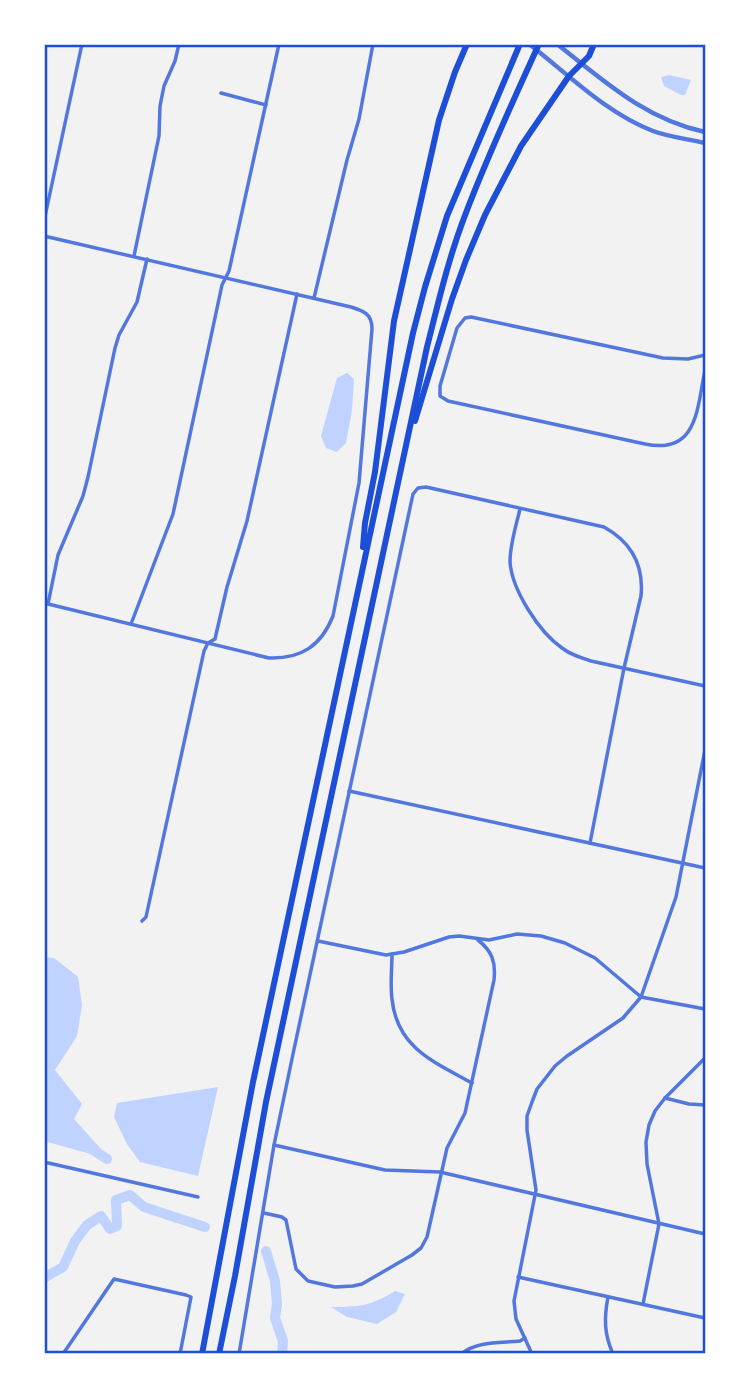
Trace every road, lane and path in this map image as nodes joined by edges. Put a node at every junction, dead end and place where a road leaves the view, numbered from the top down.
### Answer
1 (82, 44) edge
2 (179, 44) edge
3 (279, 44) edge
4 (373, 44) edge
5 (467, 44) edge
6 (520, 44) edge
7 (529, 44) edge
8 (539, 44) edge
9 (557, 44) edge
10 (594, 44) edge
11 (581, 63) junction
12 (569, 76) junction
13 (221, 93) dead end
14 (266, 105) junction
15 (705, 132) edge
16 (705, 143) edge
17 (44, 221) edge
18 (44, 236) edge
19 (134, 256) junction
20 (147, 259) junction
21 (226, 277) junction
22 (297, 294) junction
23 (314, 298) junction
24 (705, 355) edge
25 (705, 370) edge
26 (402, 460) junction
27 (520, 508) junction
28 (361, 573) junction
29 (46, 604) edge
30 (131, 624) junction
31 (208, 643) junction
32 (624, 668) junction
33 (705, 686) edge
34 (705, 750) edge
35 (349, 791) junction
36 (590, 843) junction
37 (682, 863) junction
38 (705, 868) edge
39 (142, 921) dead end
40 (478, 940) junction
41 (318, 941) junction
42 (392, 954) junction
43 (641, 997) junction
44 (705, 1009) edge
45 (705, 1058) edge
46 (472, 1083) junction
47 (665, 1098) junction
48 (705, 1105) edge
49 (274, 1145) junction
50 (44, 1162) edge
51 (442, 1173) junction
52 (535, 1195) junction
53 (198, 1197) dead end
54 (263, 1213) junction
55 (659, 1224) junction
56 (705, 1234) edge
57 (518, 1277) junction
58 (608, 1297) junction
59 (643, 1304) junction
60 (705, 1318) edge
61 (525, 1338) junction
62 (63, 1354) edge
63 (180, 1354) edge
64 (202, 1354) edge
65 (219, 1354) edge
66 (239, 1354) edge
67 (461, 1354) edge
68 (533, 1354) edge
69 (612, 1354) edge

1 - 17 street
2 - 19 street
3 - 14 street
4 - 23 street
5 - 28 highway
6 - 28 highway
7 - 12 street
8 - 26 highway
9 - 11 street
10 - 11 highway
11 - 12 highway
11 - 15 street
12 - 16 street
12 - 26 highway
13 - 14 street
14 - 21 street
18 - 19 street
19 - 20 street
20 - 21 street
20 - 29 street
21 - 22 street
21 - 30 street
22 - 23 street
22 - 31 street
23 - 31 street
24 - 25 street
26 - 65 highway
27 - 32 street
27 - 32 street
27 - 35 street
28 - 64 highway
29 - 30 street
30 - 31 street
31 - 39 street
32 - 33 street
32 - 36 street
34 - 37 street
35 - 36 street
35 - 41 street
36 - 37 street
37 - 38 street
37 - 43 street
40 - 42 street
40 - 43 street
40 - 46 street
41 - 42 street
41 - 49 street
42 - 46 street
43 - 44 street
43 - 52 street
45 - 47 street
46 - 51 street
47 - 48 street
47 - 55 street
49 - 51 street
49 - 54 street
50 - 53 street
51 - 52 street
51 - 54 street
52 - 55 street
52 - 57 street
54 - 66 street
55 - 56 street
55 - 59 street
57 - 58 street
57 - 61 street
58 - 59 street
58 - 69 street
59 - 60 street
61 - 67 street
61 - 68 street
62 - 63 street

